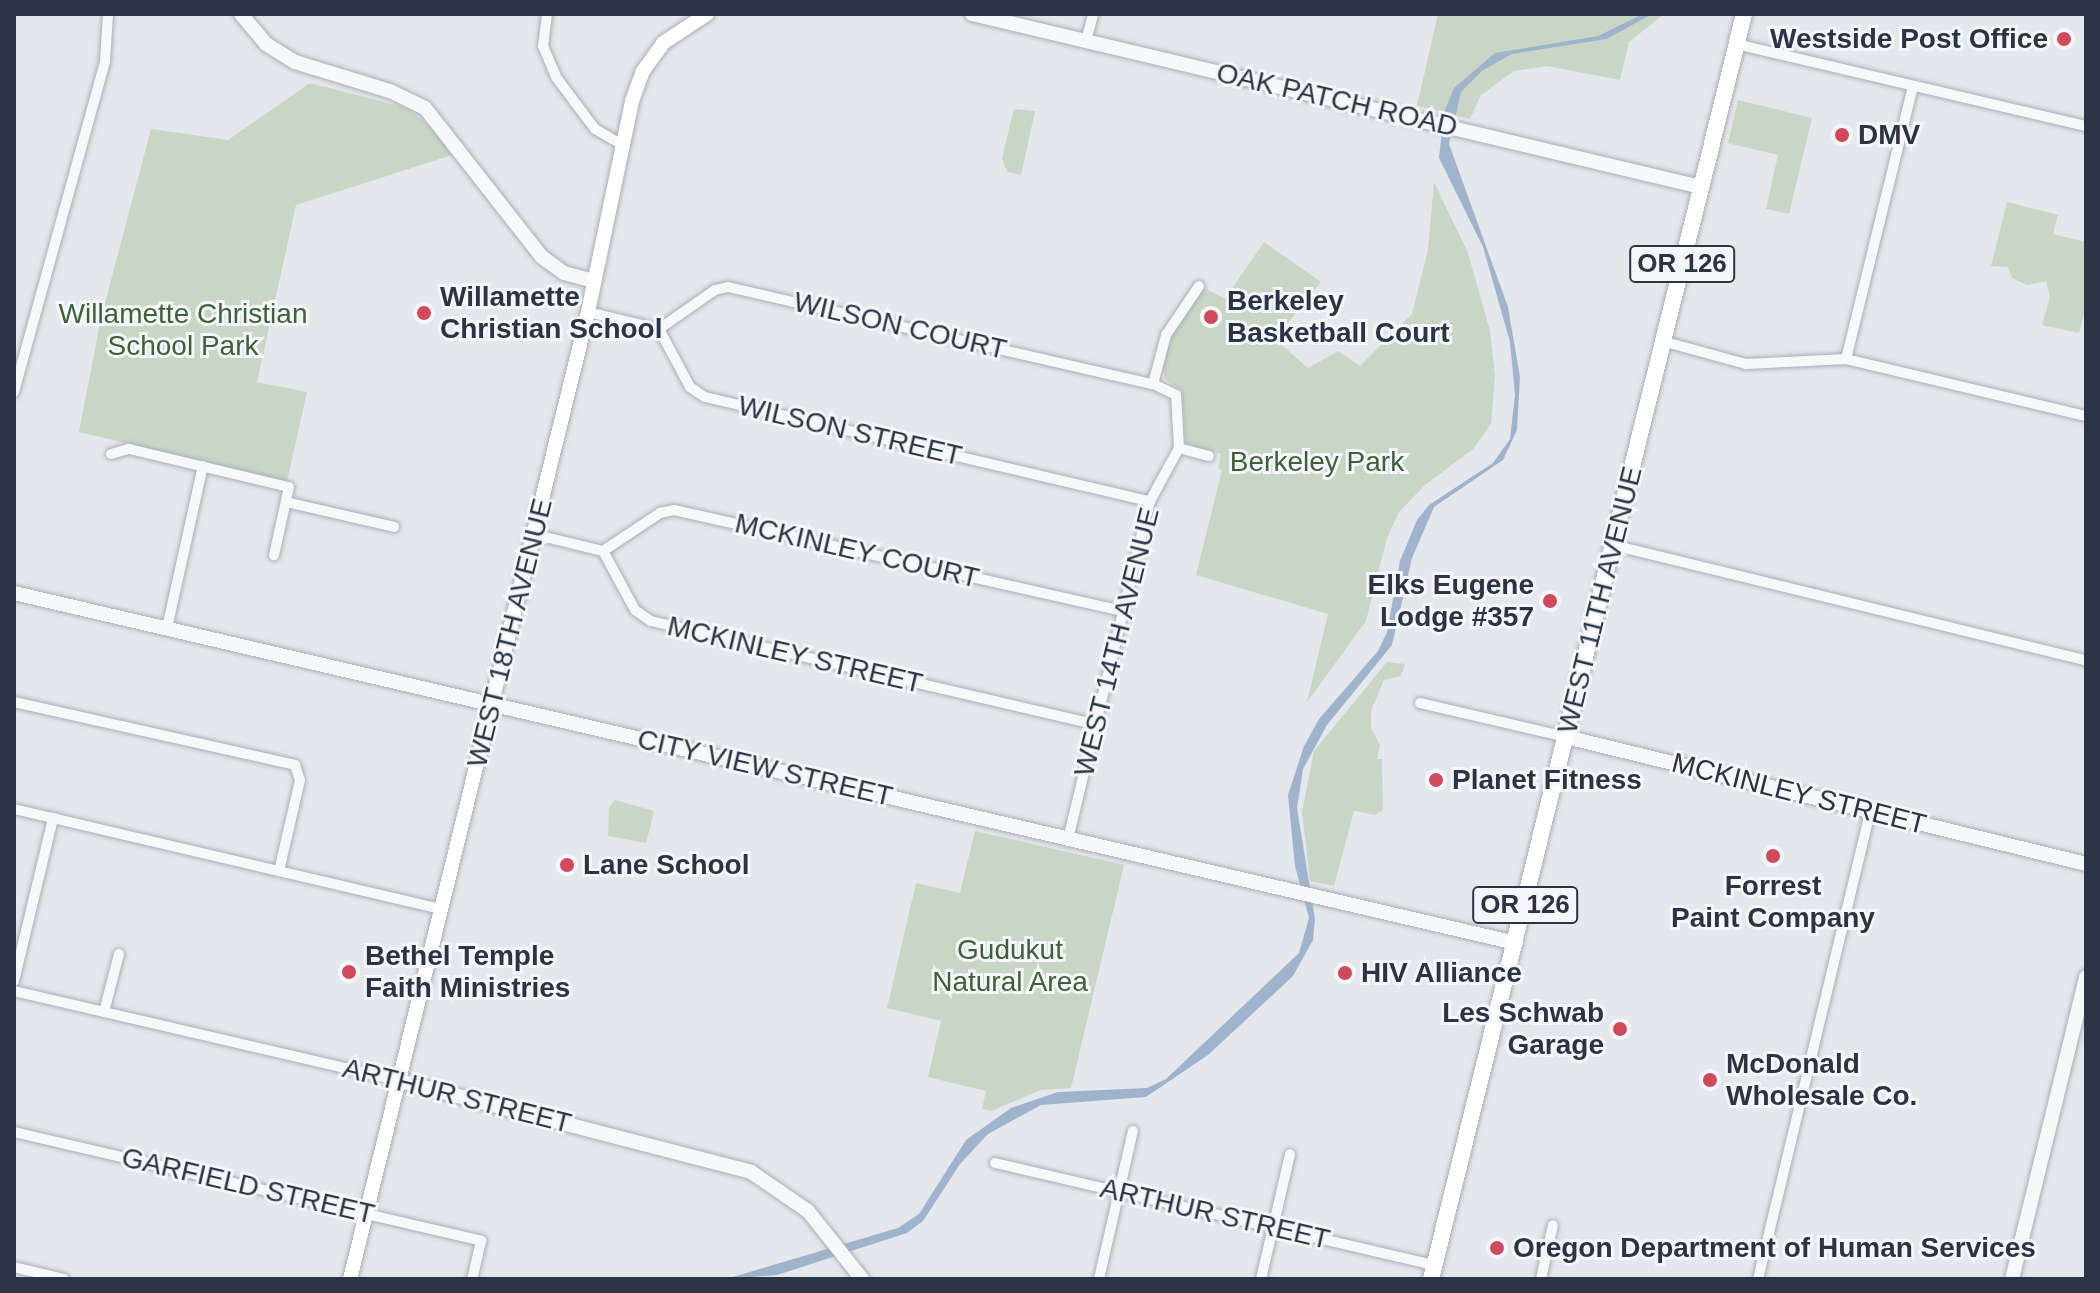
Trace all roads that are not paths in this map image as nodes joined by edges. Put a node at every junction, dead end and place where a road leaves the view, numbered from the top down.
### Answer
1 (108, 14) edge
2 (241, 14) edge
3 (547, 14) edge
4 (707, 14) edge
5 (972, 14) edge
6 (1093, 14) edge
7 (1744, 14) edge
8 (1086, 41) junction
9 (1736, 44) junction
10 (1913, 87) junction
11 (2086, 126) edge
12 (623, 145) junction
13 (1701, 187) junction
14 (594, 281) junction
15 (1199, 286) dead end
16 (588, 312) junction
17 (659, 329) junction
18 (1662, 341) junction
19 (1846, 359) junction
20 (1153, 384) junction
21 (14, 392) edge
22 (2086, 416) edge
23 (1179, 448) junction
24 (111, 454) dead end
25 (1209, 456) dead end
26 (203, 466) junction
27 (1150, 501) junction
28 (286, 502) junction
29 (394, 527) dead end
30 (533, 534) junction
31 (1613, 545) junction
32 (603, 551) junction
33 (274, 555) dead end
34 (14, 593) edge
35 (1121, 611) junction
36 (167, 628) junction
37 (2086, 660) edge
38 (14, 702) edge
39 (1420, 703) dead end
40 (493, 705) junction
41 (1095, 724) junction
42 (1566, 737) junction
43 (14, 809) edge
44 (1870, 812) junction
45 (53, 818) junction
46 (1068, 839) junction
47 (2086, 864) edge
48 (279, 871) junction
49 (442, 909) junction
50 (1516, 943) junction
51 (119, 954) dead end
52 (2086, 977) edge
53 (14, 981) edge
54 (14, 991) edge
55 (104, 1012) junction
56 (400, 1081) junction
57 (1133, 1131) dead end
58 (14, 1132) edge
59 (1290, 1154) dead end
60 (995, 1163) dead end
61 (1119, 1192) junction
62 (367, 1214) junction
63 (1553, 1225) dead end
64 (1273, 1227) junction
65 (14, 1267) edge
66 (1432, 1272) edge
67 (861, 1277) edge
68 (64, 1279) edge
69 (350, 1279) edge
70 (472, 1279) edge
71 (1099, 1279) edge
72 (1261, 1279) edge
73 (1541, 1279) edge
74 (1758, 1279) edge
75 (2012, 1279) edge

1 - 21 street
2 - 14 street
3 - 12 street
4 - 12 main road, WEST 18TH AVENUE
5 - 8 street, OAK PATCH ROAD
6 - 8 street
7 - 9 main road, WEST 11TH AVENUE / OR 126
8 - 13 street, OAK PATCH ROAD
9 - 10 street
9 - 13 main road, WEST 11TH AVENUE / OR 126
10 - 11 street
10 - 19 street
12 - 14 main road, WEST 18TH AVENUE
13 - 18 main road, WEST 11TH AVENUE / OR 126
14 - 16 main road, WEST 18TH AVENUE
15 - 20 street
16 - 17 street
16 - 30 main road, WEST 18TH AVENUE
17 - 20 street, WILSON COURT
17 - 27 street, WILSON STREET
18 - 19 street
18 - 31 main road, WEST 11TH AVENUE / OR 126
19 - 22 street
20 - 23 street
23 - 25 street
23 - 27 street, WEST 14TH AVENUE
24 - 26 street
26 - 28 street
26 - 36 street
27 - 35 street, WEST 14TH AVENUE
28 - 29 street
28 - 33 street
30 - 32 street
30 - 40 main road, WEST 18TH AVENUE
31 - 37 street
31 - 42 main road, WEST 11TH AVENUE / OR 126
32 - 35 street, MCKINLEY COURT
32 - 41 street, MCKINLEY STREET
34 - 36 street, CITY VIEW STREET
35 - 41 street, WEST 14TH AVENUE
36 - 40 street, CITY VIEW STREET
38 - 48 street
39 - 42 street, MCKINLEY STREET
40 - 46 street, CITY VIEW STREET
40 - 49 main road, WEST 18TH AVENUE
41 - 46 street, WEST 14TH AVENUE
42 - 44 street, MCKINLEY STREET
42 - 50 main road, WEST 11TH AVENUE / OR 126
43 - 45 street
44 - 47 street, MCKINLEY STREET
44 - 74 street
45 - 48 street
45 - 53 street
46 - 50 street, CITY VIEW STREET
48 - 49 street
49 - 56 main road, WEST 18TH AVENUE
50 - 66 main road, WEST 11TH AVENUE / OR 126
51 - 55 street
52 - 75 street
54 - 55 street, ARTHUR STREET
55 - 56 street, ARTHUR STREET
56 - 62 main road, WEST 18TH AVENUE
56 - 67 street, ARTHUR STREET
57 - 61 street
58 - 62 street, GARFIELD STREET
59 - 64 street
60 - 61 street, ARTHUR STREET
61 - 64 street, ARTHUR STREET
61 - 71 street
62 - 69 main road, WEST 18TH AVENUE
62 - 70 street, GARFIELD STREET
63 - 73 street
64 - 66 street, ARTHUR STREET
64 - 72 street
65 - 68 street

